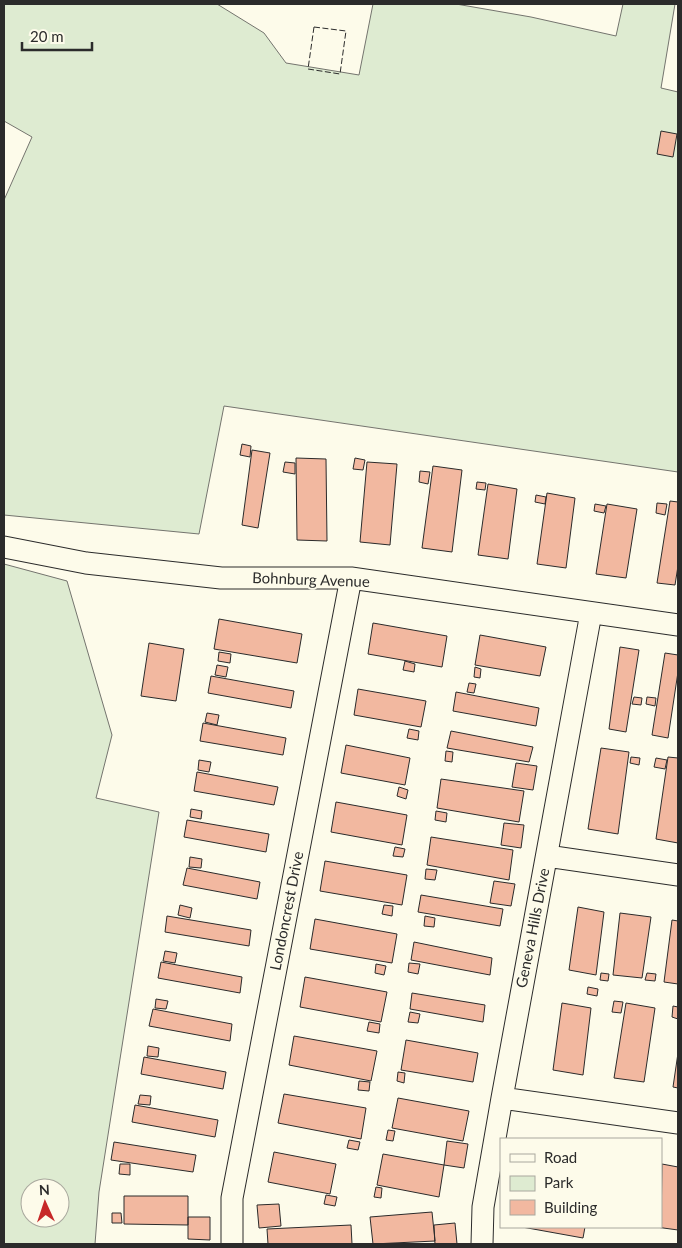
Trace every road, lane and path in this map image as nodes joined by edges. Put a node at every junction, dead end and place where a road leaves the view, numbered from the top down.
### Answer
1 (4, 547) edge
2 (350, 578) junction
3 (591, 613) junction
4 (678, 625) edge
5 (547, 856) junction
6 (678, 875) edge
7 (502, 1098) junction
8 (678, 1123) edge
9 (232, 1244) edge
10 (482, 1244) edge

1 - 2 street, Bohnburg Avenue
2 - 3 street, Bohnburg Avenue
2 - 9 street, Londoncrest Drive
3 - 4 street, Bohnburg Avenue
3 - 5 street, Geneva Hills Drive
5 - 6 street
5 - 7 street, Geneva Hills Drive
7 - 8 street
7 - 10 street, Geneva Hills Drive

